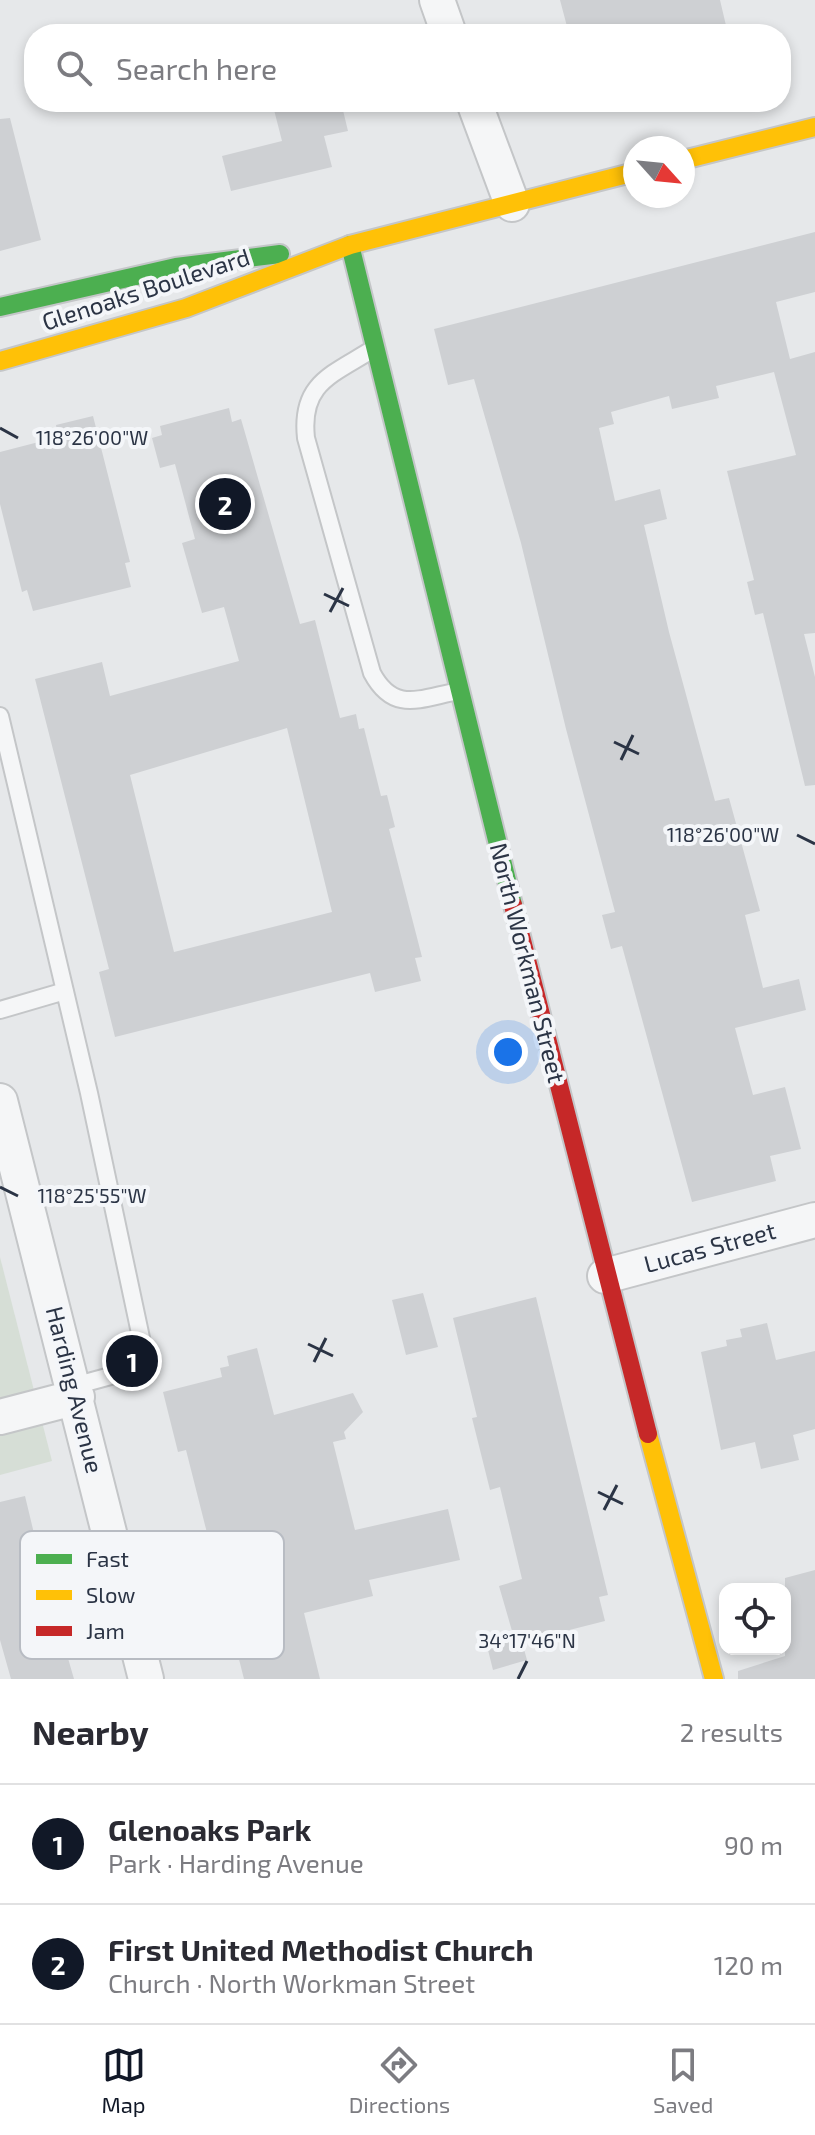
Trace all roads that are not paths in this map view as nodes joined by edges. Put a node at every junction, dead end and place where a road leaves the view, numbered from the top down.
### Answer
1 (437, 0) edge
2 (445, 24) edge
3 (478, 112) edge
4 (815, 127) edge
5 (695, 157) edge
6 (623, 175) edge
7 (512, 204) junction
8 (350, 245) junction
9 (0, 307) edge
10 (376, 348) junction
11 (0, 361) edge
12 (460, 691) junction
13 (0, 716) edge
14 (65, 991) junction
15 (0, 1010) edge
16 (0, 1101) edge
17 (815, 1220) edge
18 (605, 1276) junction
19 (75, 1392) junction
20 (0, 1417) edge
21 (109, 1531) edge
22 (141, 1659) edge
23 (708, 1676) edge
24 (146, 1679) edge

1 - 2 street
3 - 7 street
4 - 5 street
6 - 7 street, Glenoaks Boulevard
7 - 8 street, Glenoaks Boulevard
8 - 9 street, Glenoaks Boulevard
8 - 10 street, North Workman Street
8 - 11 street, Glenoaks Boulevard
10 - 12 street, North Workman Street
10 - 12 lane
12 - 18 street, North Workman Street
13 - 14 lane
14 - 15 lane
14 - 19 lane
16 - 19 street, Harding Avenue
17 - 18 street, Lucas Street
18 - 23 street, North Workman Street
19 - 20 street
19 - 21 street, Harding Avenue
22 - 24 street, Harding Avenue

